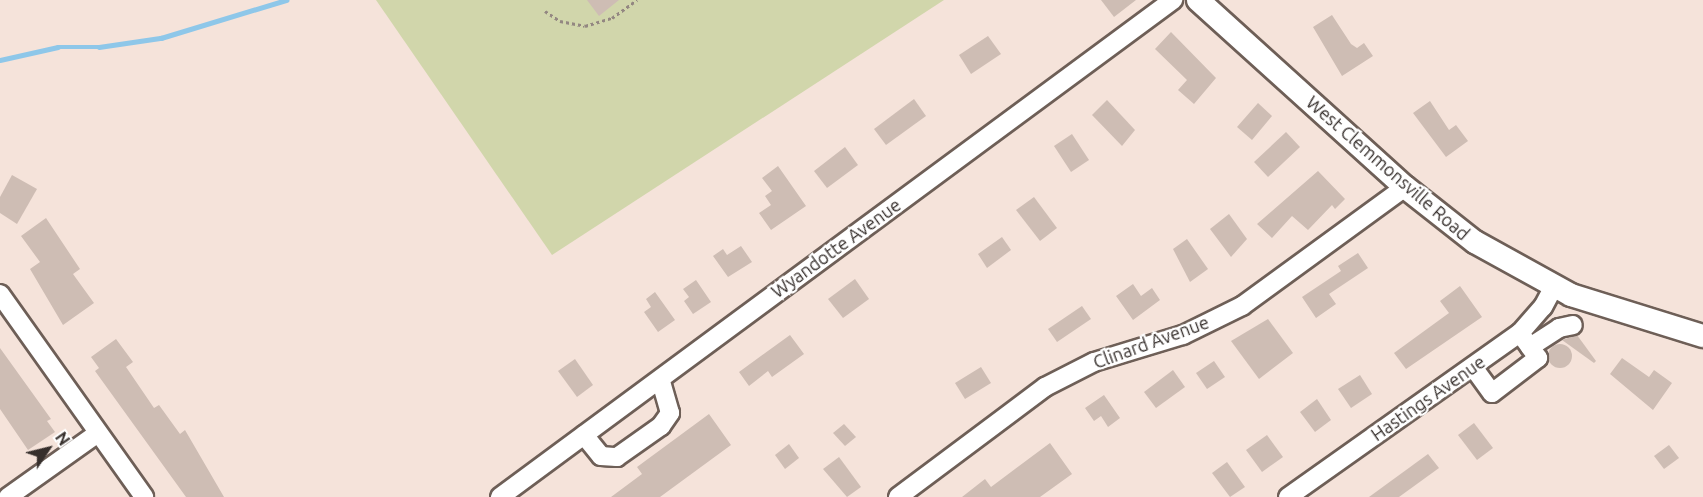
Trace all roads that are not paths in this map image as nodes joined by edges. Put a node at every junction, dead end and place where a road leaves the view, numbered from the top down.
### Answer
1 (1173, 0) edge
2 (1197, 0) edge
3 (1405, 187) junction
4 (1554, 286) junction
5 (0, 294) edge
6 (1573, 325) dead end
7 (1703, 336) edge
8 (1525, 340) junction
9 (1473, 367) junction
10 (660, 379) junction
11 (98, 433) junction
12 (584, 435) junction
13 (8, 497) edge
14 (144, 497) edge
15 (500, 497) edge
16 (898, 497) edge
17 (1288, 497) edge

1 - 10 street, Wyandotte Avenue
2 - 3 main road, West Clemmonsville Road
3 - 4 main road, West Clemmonsville Road
3 - 16 street, Clinard Avenue
4 - 7 main road, West Clemmonsville Road
4 - 8 street, Hastings Avenue
5 - 11 street
6 - 8 street
8 - 9 street, Hastings Avenue
8 - 9 street
9 - 17 street, Hastings Avenue
10 - 12 street, Wyandotte Avenue
10 - 12 street
11 - 13 street
11 - 14 street
12 - 15 street, Wyandotte Avenue

